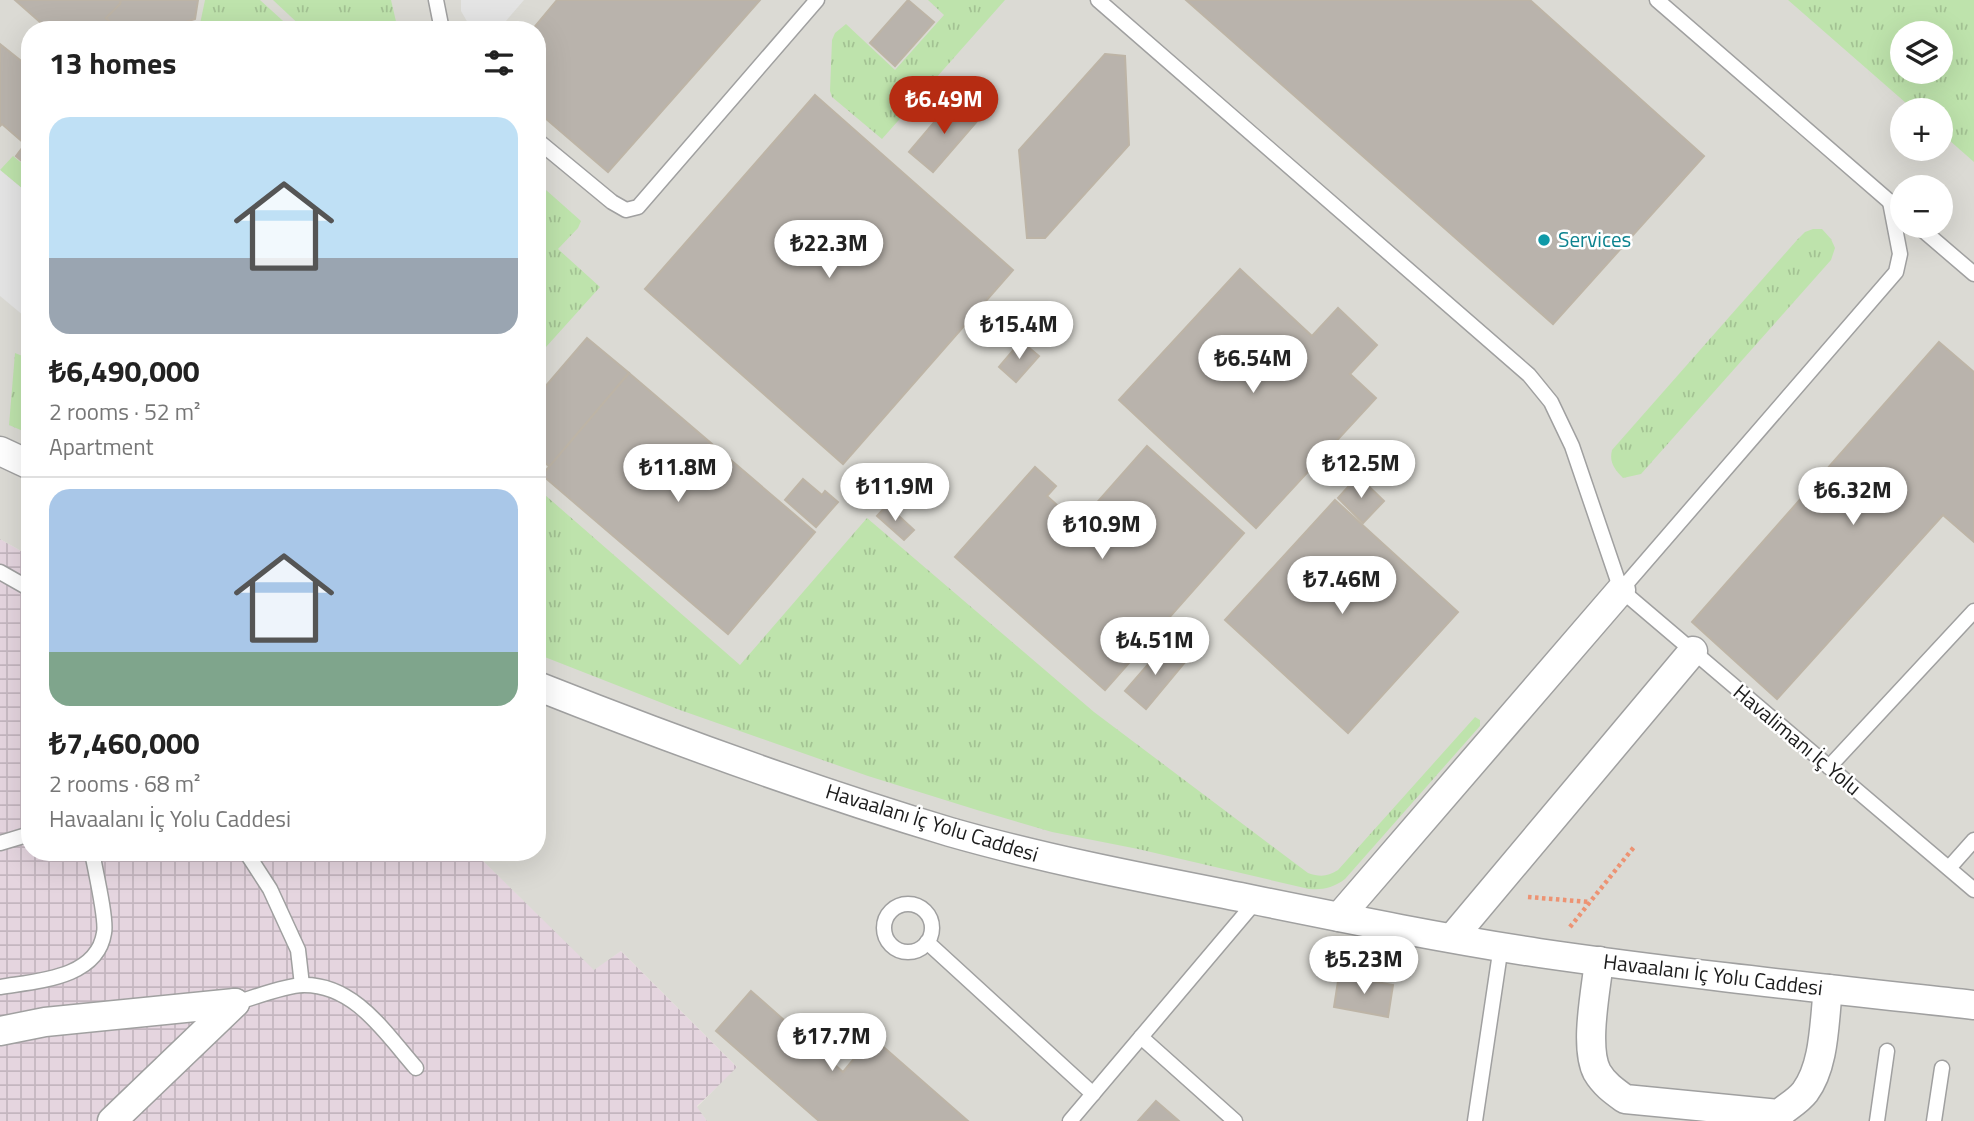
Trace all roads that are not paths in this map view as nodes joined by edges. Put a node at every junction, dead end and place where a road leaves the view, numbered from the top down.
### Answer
1 (436, 0) edge
2 (817, 0) edge
3 (1098, 0) edge
4 (1657, 0) edge
5 (440, 21) edge
6 (546, 147) edge
7 (1890, 202) edge
8 (1898, 238) edge
9 (1932, 238) edge
10 (1974, 274) edge
11 (0, 451) edge
12 (21, 461) edge
13 (0, 572) edge
14 (21, 584) edge
15 (1621, 590) junction
16 (1974, 611) edge
17 (1693, 651) junction
18 (546, 690) edge
19 (1829, 767) junction
20 (21, 837) edge
21 (1974, 840) edge
22 (0, 843) edge
23 (93, 861) edge
24 (252, 861) edge
25 (1949, 868) junction
26 (1974, 890) edge
27 (1256, 901) junction
28 (1339, 917) junction
29 (1453, 937) junction
30 (927, 942) dead end
31 (1500, 946) junction
32 (1599, 961) junction
33 (302, 985) junction
34 (0, 986) edge
35 (1828, 989) junction
36 (235, 1003) junction
37 (1974, 1006) edge
38 (0, 1031) edge
39 (1141, 1037) junction
40 (1886, 1051) dead end
41 (416, 1068) dead end
42 (1942, 1068) dead end
43 (1093, 1094) junction
44 (1700, 1114) edge
45 (112, 1121) edge
46 (1070, 1121) edge
47 (1235, 1121) edge
48 (1475, 1121) edge
49 (1877, 1121) edge
50 (1934, 1121) edge

1 - 5 lane
2 - 6 lane
3 - 15 lane
4 - 7 lane
8 - 15 lane
9 - 10 lane
11 - 12 street
13 - 14 lane
15 - 17 lane, Havalimanı İç Yolu
15 - 28 street
16 - 19 lane
17 - 19 lane, Havalimanı İç Yolu
17 - 29 street
18 - 27 street, Havaalanı İç Yolu Caddesi
19 - 25 lane, Havalimanı İç Yolu
20 - 22 lane
21 - 25 lane
23 - 34 lane
24 - 33 lane
25 - 26 lane, Havalimanı İç Yolu
27 - 28 street, Havaalanı İç Yolu Caddesi
27 - 39 lane
28 - 29 street, Havaalanı İç Yolu Caddesi
29 - 31 street, Havaalanı İç Yolu Caddesi
30 - 43 lane
31 - 32 street, Havaalanı İç Yolu Caddesi
31 - 48 lane
32 - 35 street, Havaalanı İç Yolu Caddesi
32 - 44 street
33 - 36 lane
33 - 41 lane
35 - 37 street, Havaalanı İç Yolu Caddesi
35 - 44 street
36 - 38 street
36 - 45 street
39 - 43 lane
39 - 47 lane
40 - 49 lane
42 - 50 lane
43 - 46 lane

